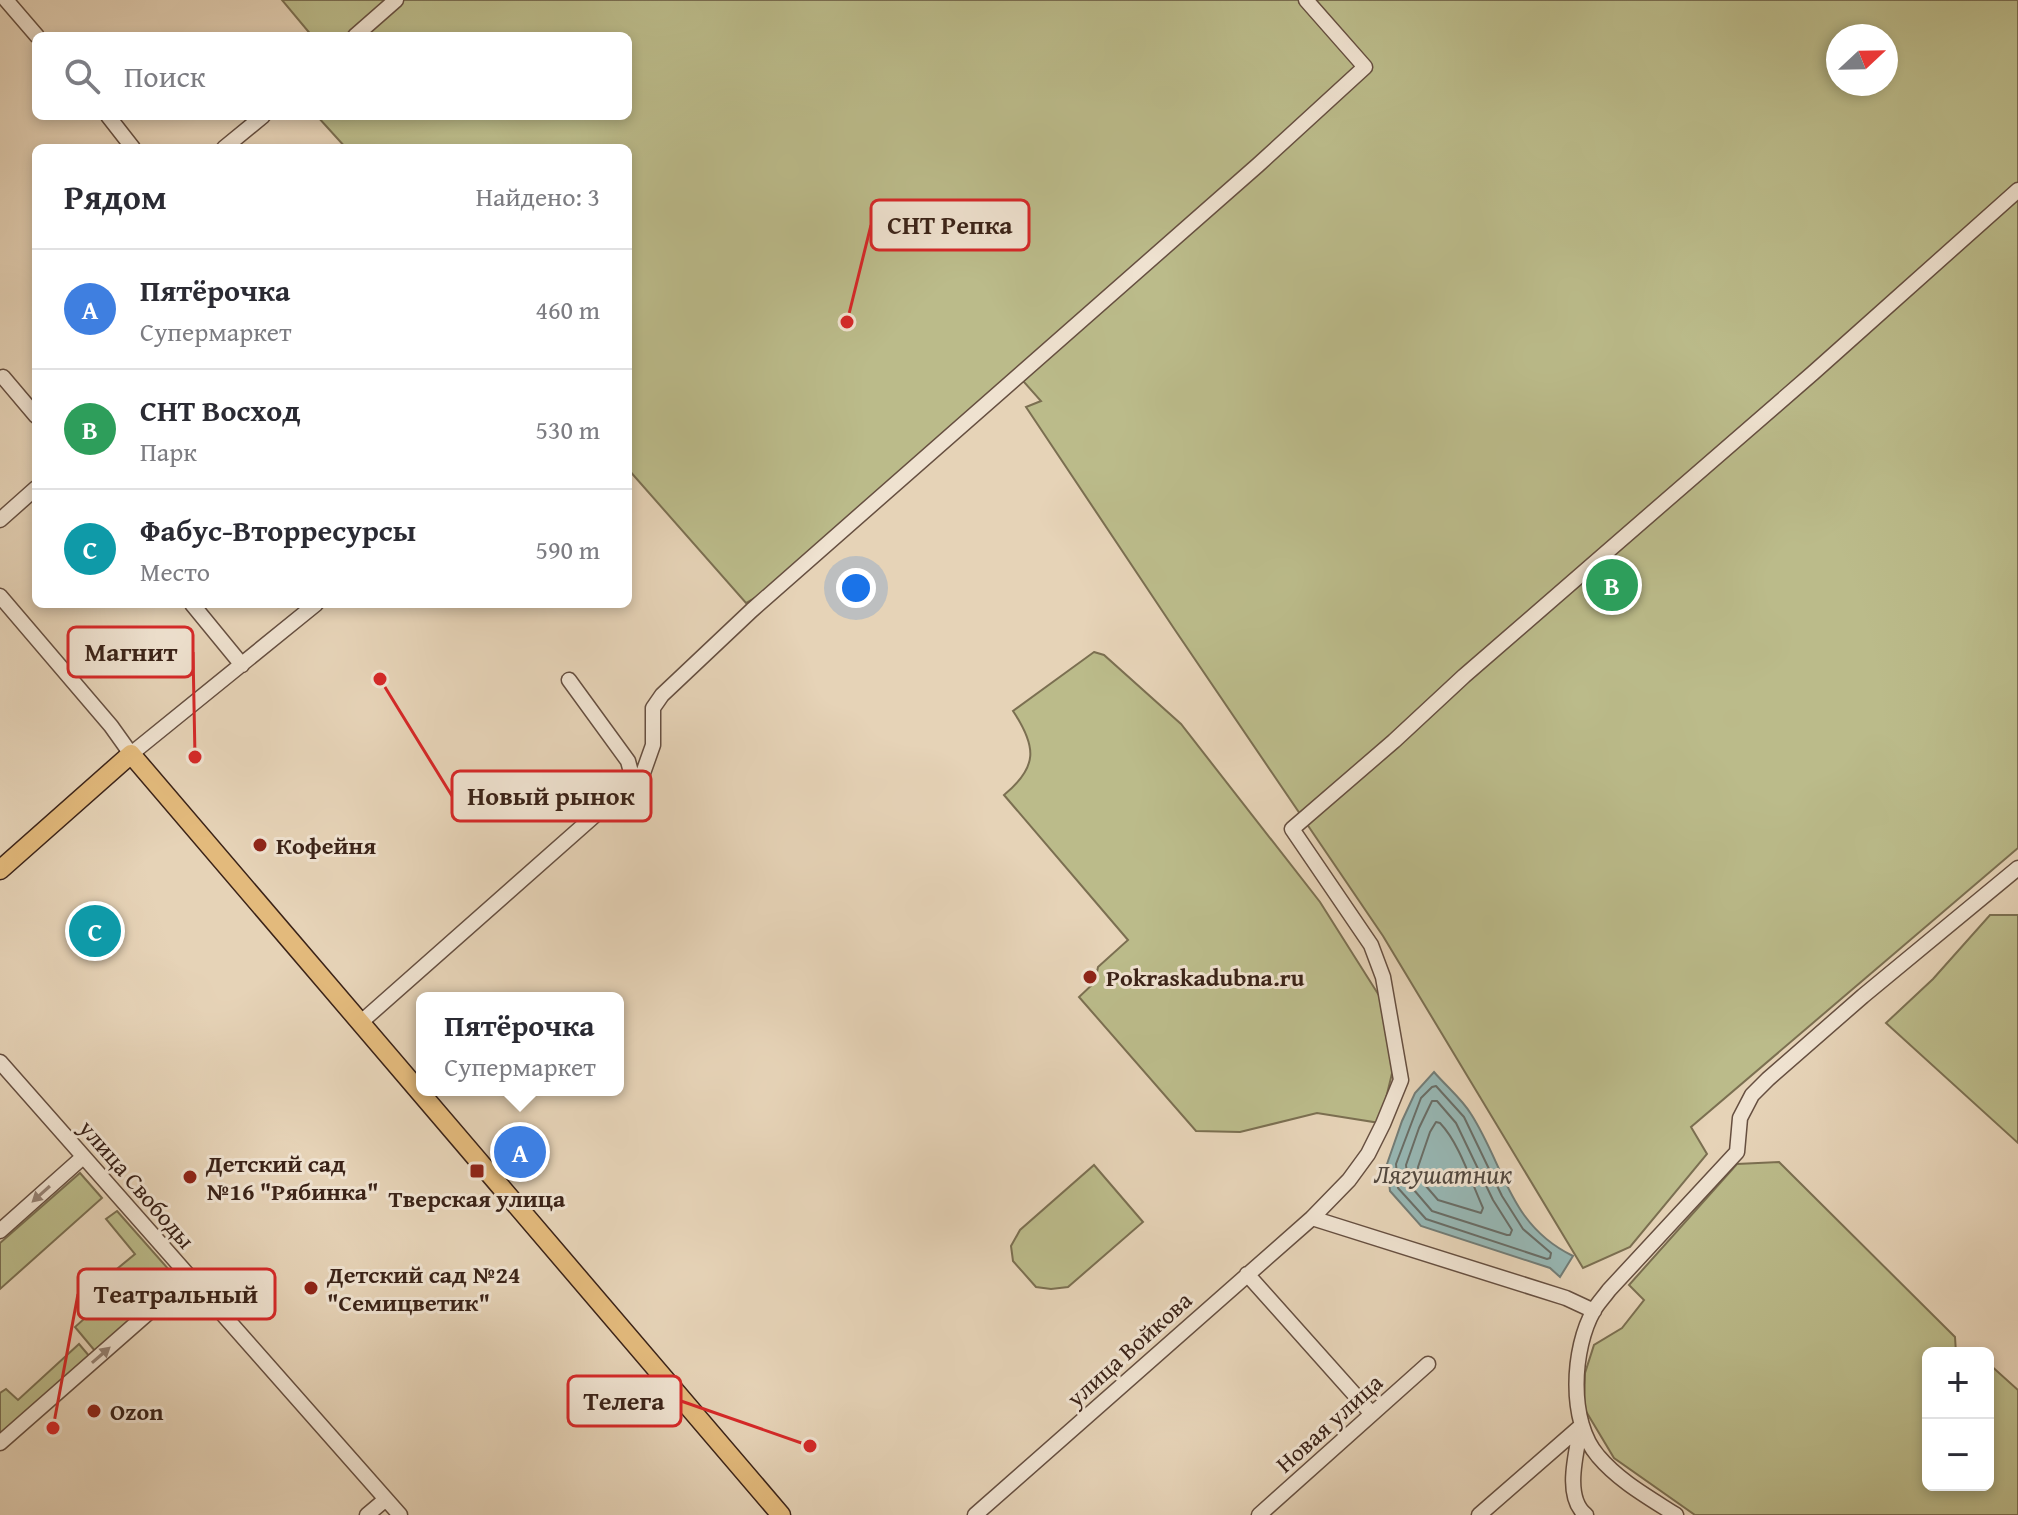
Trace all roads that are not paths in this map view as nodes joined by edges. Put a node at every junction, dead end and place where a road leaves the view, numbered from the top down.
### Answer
1 (6, 0) edge
2 (396, 0) edge
3 (1306, 0) edge
4 (34, 32) edge
5 (360, 32) edge
6 (111, 120) edge
7 (258, 120) edge
8 (130, 144) edge
9 (229, 144) edge
10 (2018, 190) edge
11 (3, 377) dead end
12 (32, 411) edge
13 (32, 492) edge
14 (0, 520) edge
15 (0, 596) edge
16 (195, 608) edge
17 (311, 608) edge
18 (242, 665) junction
19 (569, 680) dead end
20 (131, 754) junction
21 (628, 786) junction
22 (2018, 868) edge
23 (0, 870) edge
24 (360, 1023) junction
25 (0, 1062) edge
26 (416, 1088) edge
27 (422, 1096) edge
28 (83, 1157) junction
29 (1312, 1218) junction
30 (0, 1231) edge
31 (1247, 1274) junction
32 (189, 1277) junction
33 (1594, 1311) junction
34 (1428, 1364) dead end
35 (1372, 1414) junction
36 (1581, 1426) junction
37 (0, 1443) edge
38 (386, 1499) junction
39 (367, 1515) edge
40 (400, 1515) edge
41 (781, 1515) edge
42 (975, 1515) edge
43 (1259, 1515) edge
44 (1479, 1515) edge
45 (1586, 1515) edge
46 (1676, 1515) edge

1 - 4 street
2 - 5 street
3 - 21 street
6 - 8 street
7 - 9 street
10 - 29 street, улица Войкова
11 - 12 street
13 - 14 street
15 - 20 street
16 - 18 street
17 - 18 street
18 - 20 street
19 - 21 street
20 - 23 main road
20 - 24 main road
21 - 24 street
22 - 33 street
24 - 26 main road
25 - 28 street, улица Свободы
27 - 41 main road
28 -> 30 street
28 - 32 street, улица Свободы
29 - 31 street, улица Войкова
29 - 33 street
31 - 35 street
31 - 42 street, улица Войкова
37 -> 32 street
32 - 38 street, улица Свободы
33 - 36 street
34 - 35 street, Новая улица
35 - 43 street, Новая улица
36 - 44 street
36 - 45 street
36 - 46 street
38 - 39 street
38 - 40 street, улица Свободы

